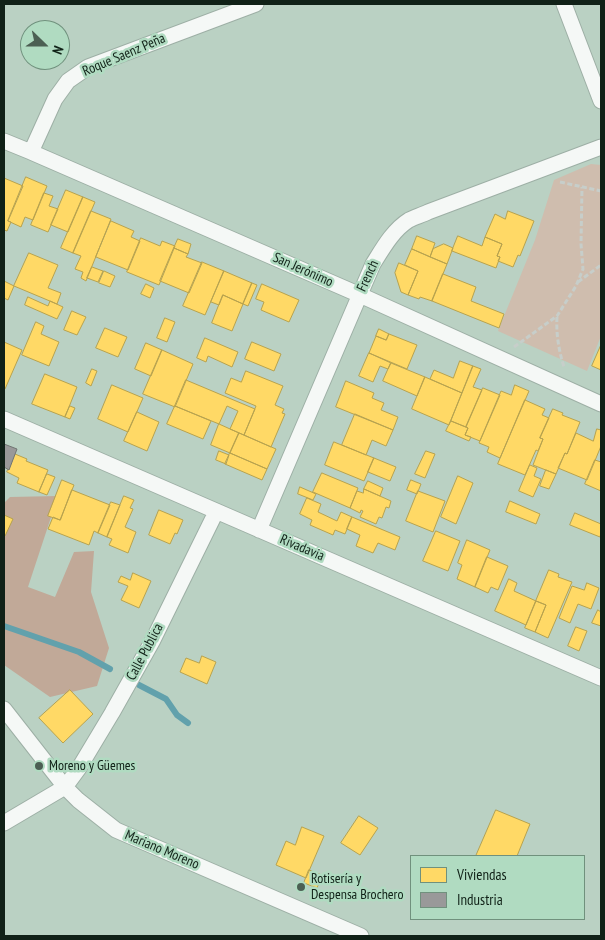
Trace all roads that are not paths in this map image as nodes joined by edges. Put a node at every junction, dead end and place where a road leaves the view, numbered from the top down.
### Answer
1 (256, 4) edge
2 (564, 4) edge
3 (601, 101) edge
4 (4, 141) edge
5 (601, 147) edge
6 (31, 152) junction
7 (360, 295) junction
8 (601, 404) edge
9 (4, 419) edge
10 (216, 512) junction
11 (259, 530) junction
12 (601, 678) edge
13 (4, 709) edge
14 (65, 787) junction
15 (4, 823) edge
16 (361, 936) edge

1 - 6 street, Roque Saenz Peña
2 - 3 street
4 - 6 street, San Jerónimo
5 - 7 street, French
6 - 7 street, San Jerónimo
7 - 8 street, San Jerónimo
7 - 11 street, French
9 - 10 street, Rivadavia
10 - 11 street, Rivadavia
10 - 14 street, Calle Publica
11 - 12 street, Rivadavia
13 - 14 street, Mariano Moreno
14 - 15 street
14 - 16 street, Mariano Moreno

